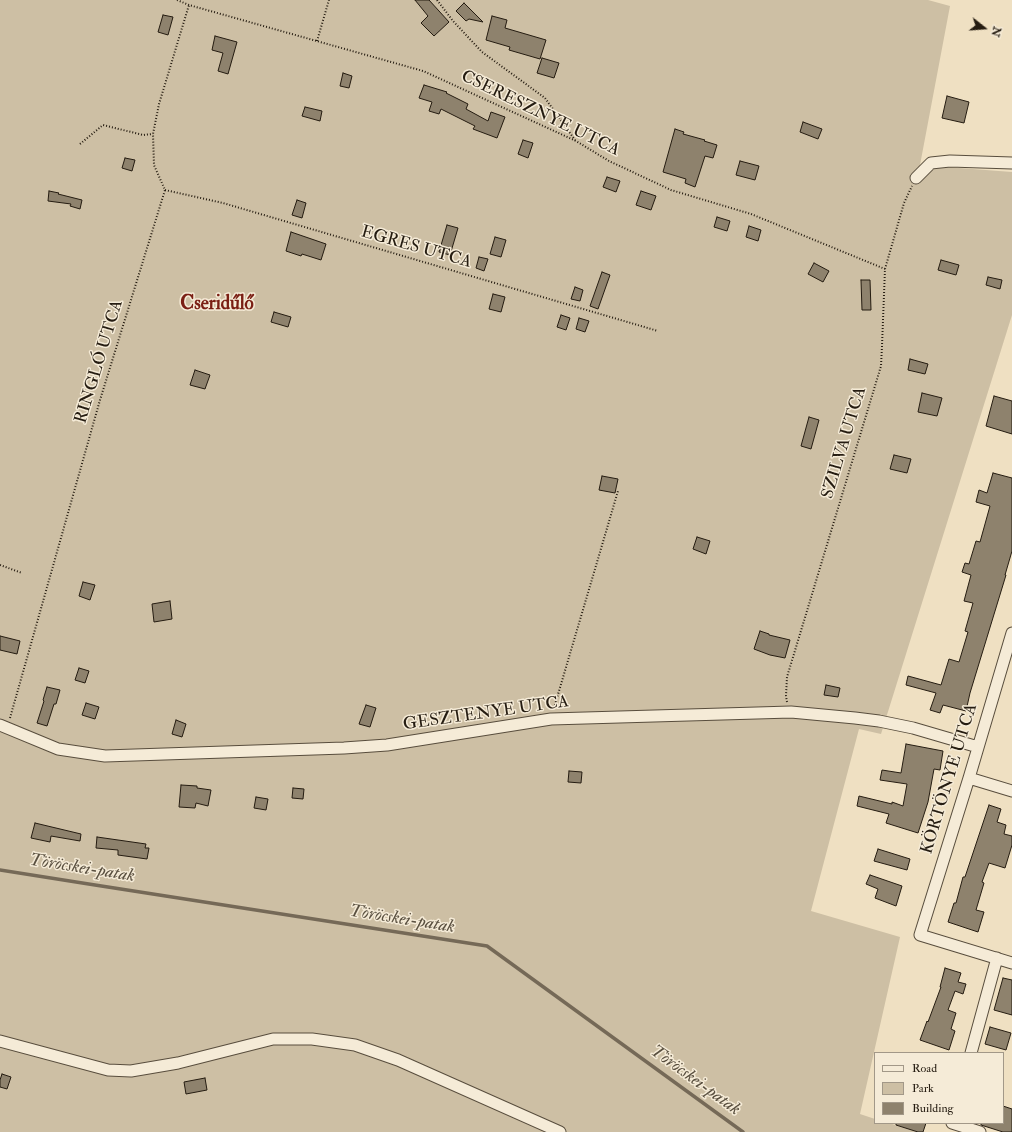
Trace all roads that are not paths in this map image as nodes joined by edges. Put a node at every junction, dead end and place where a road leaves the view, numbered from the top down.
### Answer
1 (1012, 163) edge
2 (916, 178) road end
3 (1012, 633) edge
4 (4, 726) edge
5 (978, 747) junction
6 (969, 778) junction
7 (1012, 791) edge
8 (997, 958) junction
9 (1012, 963) edge
10 (0, 1041) edge
11 (971, 1052) edge
12 (955, 1124) edge
13 (560, 1132) edge
14 (980, 1132) edge

1 - 2 street
3 - 5 street, KÖRTÖNYE UTCA
4 - 5 street, GESZTENYE UTCA
5 - 6 street, KÖRTÖNYE UTCA
6 - 7 street
6 - 8 street, KÖRTÖNYE UTCA
8 - 9 street
8 - 11 street
10 - 13 street
12 - 14 street

